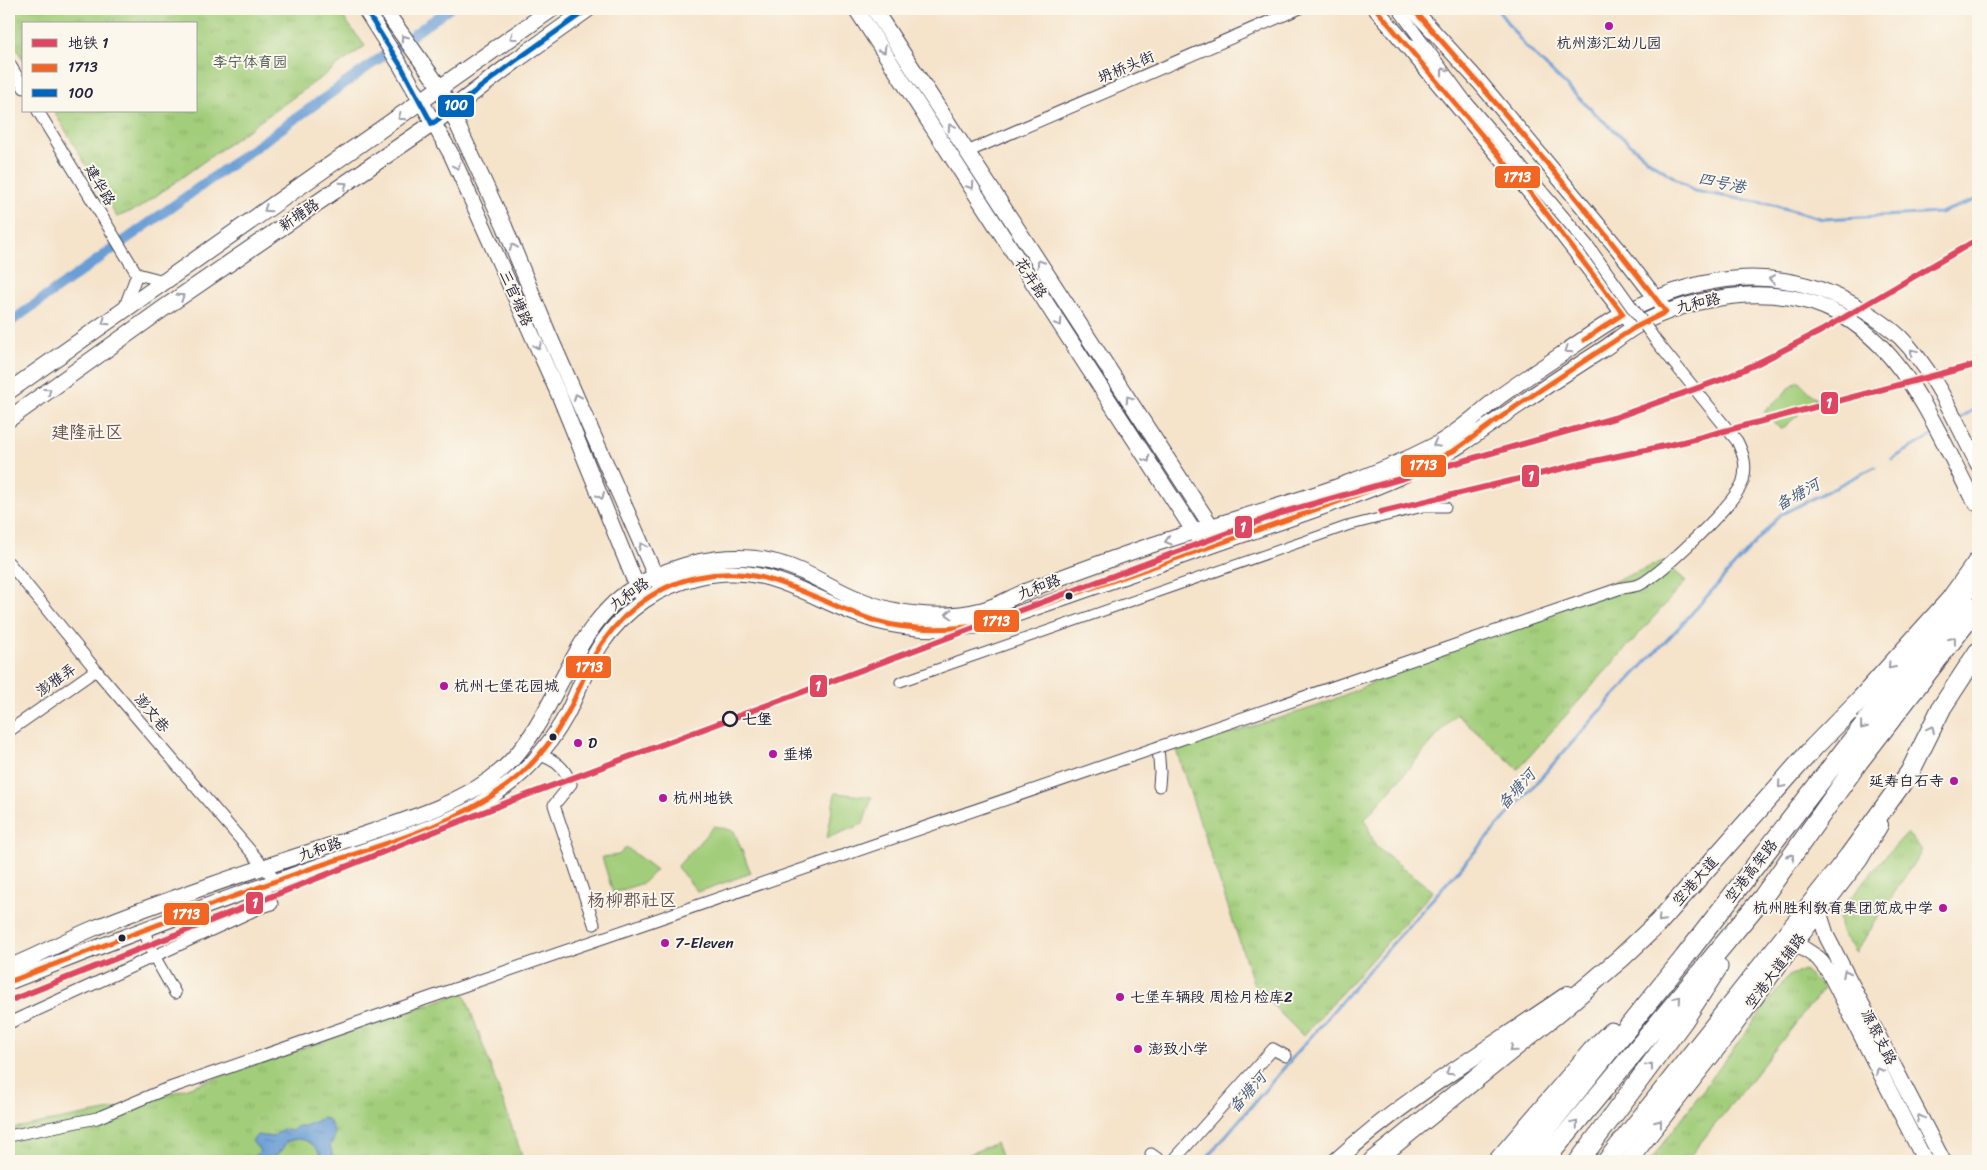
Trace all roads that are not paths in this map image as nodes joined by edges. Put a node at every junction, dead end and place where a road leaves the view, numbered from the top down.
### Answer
1 (365, 9) edge
2 (384, 9) edge
3 (552, 9) edge
4 (588, 9) edge
5 (856, 9) edge
6 (874, 9) edge
7 (1298, 9) edge
8 (1376, 9) edge
9 (1398, 9) edge
10 (1413, 9) edge
11 (1394, 28) junction
12 (9, 63) edge
13 (22, 85) edge
14 (441, 89) junction
15 (1465, 100) junction
16 (422, 102) junction
17 (451, 110) junction
18 (39, 112) edge
19 (432, 124) junction
20 (967, 152) junction
21 (137, 274) junction
22 (164, 281) junction
23 (1662, 305) junction
24 (124, 309) junction
25 (1624, 314) junction
26 (1634, 328) junction
27 (9, 391) edge
28 (9, 419) edge
29 (1978, 464) edge
30 (1978, 504) edge
31 (1446, 507) dead end
32 (1213, 527) junction
33 (1195, 532) junction
34 (1222, 542) junction
35 (1205, 548) junction
36 (1978, 561) edge
37 (9, 563) edge
38 (655, 576) junction
39 (1978, 577) edge
40 (636, 585) junction
41 (662, 590) junction
42 (643, 600) junction
43 (1978, 607) edge
44 (1978, 652) edge
45 (96, 670) junction
46 (900, 682) dead end
47 (9, 731) edge
48 (1158, 747) junction
49 (539, 755) junction
50 (1853, 755) junction
51 (1910, 772) junction
52 (1159, 786) dead end
53 (264, 867) junction
54 (269, 883) junction
55 (1763, 897) junction
56 (1819, 912) junction
57 (594, 924) dead end
58 (143, 929) junction
59 (1795, 943) junction
60 (154, 956) junction
61 (1621, 958) junction
62 (1684, 958) junction
63 (9, 967) edge
64 (9, 982) edge
65 (175, 993) dead end
66 (9, 1023) edge
67 (1286, 1056) dead end
68 (9, 1136) edge
69 (1151, 1154) dead end
70 (1161, 1161) edge
71 (1173, 1161) edge
72 (1336, 1161) edge
73 (1373, 1161) edge
74 (1498, 1161) edge
75 (1520, 1161) edge
76 (1544, 1161) edge
77 (1579, 1161) edge
78 (1607, 1161) edge
79 (1629, 1161) edge
80 (1925, 1161) edge
81 (1942, 1161) edge

1 - 16 street, 三官塘路
14 -> 2 street, 三官塘路
3 -> 14 main road, 新塘路
4 - 17 main road, 新塘路
5 -> 33 street, 花卉路
20 -> 6 street, 花卉路
7 - 20 street, 坍桥头街
8 - 11 street
15 -> 9 street
10 - 23 street
11 - 15 street
11 - 25 street
12 - 13 street
14 - 16 main road, 新塘路
14 - 17 street, 三官塘路
15 - 48 street, bridge
16 - 19 street, 三官塘路
16 -> 22 main road, 新塘路
17 - 19 main road, 新塘路
38 -> 17 street, 三官塘路
18 - 21 street, 建华路
28 -> 19 main road, 新塘路
19 -> 40 street, 三官塘路
32 -> 20 street, 花卉路
21 - 22 street
21 - 24 street
22 - 24 main road, 新塘路
23 - 25 street, 九和路
23 - 26 street, 九和路
29 -> 23 street, 九和路
23 - 30 street, 九和路
24 -> 27 main road, 新塘路
25 - 26 street
25 -> 32 street, 九和路
26 - 34 street, 九和路
31 - 46 street
32 - 33 street, 九和路
32 - 34 street, 花卉路
33 - 35 street, 花卉路
33 -> 38 street, 九和路
34 - 35 street, 九和路
35 - 41 street, 九和路
36 -> 61 main road, 空港大道
37 - 45 street, 澎文巷
38 - 40 street, 九和路
38 - 41 street, 三官塘路
39 -> 50 main road, 空港高架路
40 - 42 street, 三官塘路
40 - 53 street, 九和路
41 - 42 street, 九和路
42 - 49 street, 九和路
50 -> 43 main road, 空港高架路
51 -> 44 main road
45 - 47 street, 澎雅弄
45 - 53 street, 澎文巷
48 - 52 street
48 - 68 street, bridge
49 - 54 street, 九和路
49 - 57 street
55 -> 50 main road, 空港高架路
50 - 62 main road, 空港高架路
51 - 56 main road, 空港大道辅路
51 - 78 main road
53 - 54 street, 澎文巷
53 - 63 street, 九和路
54 - 58 street, 九和路
54 - 60 street
76 -> 55 main road, 空港高架路
77 -> 55 main road
56 - 59 main road, 空港大道辅路
81 -> 56 street, 源聚支路
58 - 60 street
58 - 64 street, 九和路
79 -> 59 main road, 空港大道辅路
80 -> 59 street, 源聚支路
60 - 65 street
60 - 66 street
61 -> 72 main road
61 -> 73 main road, 空港大道
62 - 74 main road
62 - 75 main road, 空港高架路
67 - 71 street
69 - 70 street

